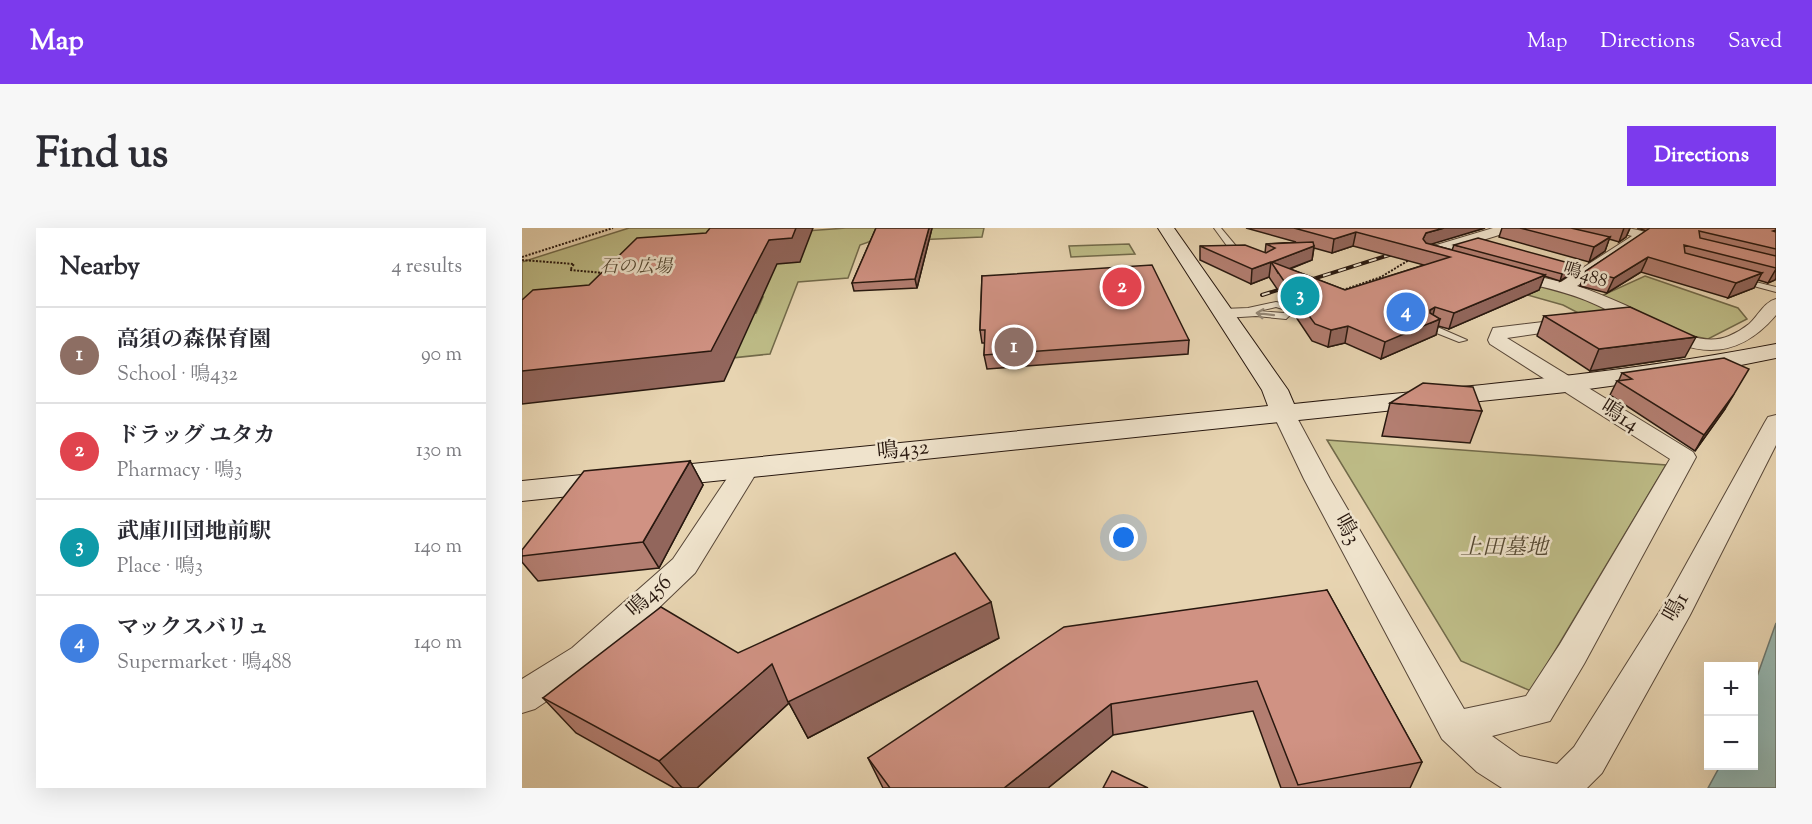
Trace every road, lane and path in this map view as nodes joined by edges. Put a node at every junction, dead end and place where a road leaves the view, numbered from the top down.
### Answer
1 (613, 228) edge
2 (1166, 228) edge
3 (1217, 228) edge
4 (1507, 228) edge
5 (1619, 228) edge
6 (1477, 238) junction
7 (1499, 244) edge
8 (1601, 244) edge
9 (1622, 249) junction
10 (1428, 252) junction
11 (522, 258) edge
12 (1258, 260) edge
13 (1461, 261) edge
14 (1568, 263) edge
15 (1591, 269) junction
16 (1495, 271) edge
17 (606, 273) edge
18 (1724, 275) edge
19 (1562, 289) junction
20 (1776, 290) edge
21 (1342, 298) edge
22 (1776, 304) edge
23 (1224, 314) junction
24 (1634, 317) junction
25 (1432, 328) edge
26 (1462, 340) dead end
27 (1776, 351) edge
28 (1566, 384) junction
29 (1284, 414) junction
30 (1776, 422) edge
31 (747, 466) junction
32 (522, 491) edge
33 (522, 698) edge
34 (1455, 727) junction
35 (1564, 784) joint

1 - 11 path
2 - 23 street, 鳴3
3 - 12 lane
4 - 6 street
5 - 9 street
6 - 7 street
6 - 10 street
8 - 9 street
9 - 15 street
10 - 13 street
10 - 21 path
11 - 17 path
14 - 15 street
15 - 19 street
16 - 19 street, 鳴488
18 - 20 lane
19 - 24 street, 鳴488
22 - 24 street
23 -> 23 lane
23 - 29 street, 鳴3
24 - 28 street, 鳴14
25 - 26 lane
27 - 28 street, 鳴432
28 - 29 street, 鳴432
28 - 34 street, 鳴14
29 - 31 street, 鳴432
29 - 34 street, 鳴3
30 - 35 street, 鳴1
31 - 32 street, 鳴432
31 - 33 street, 鳴456
34 - 35 street, 鳴3

